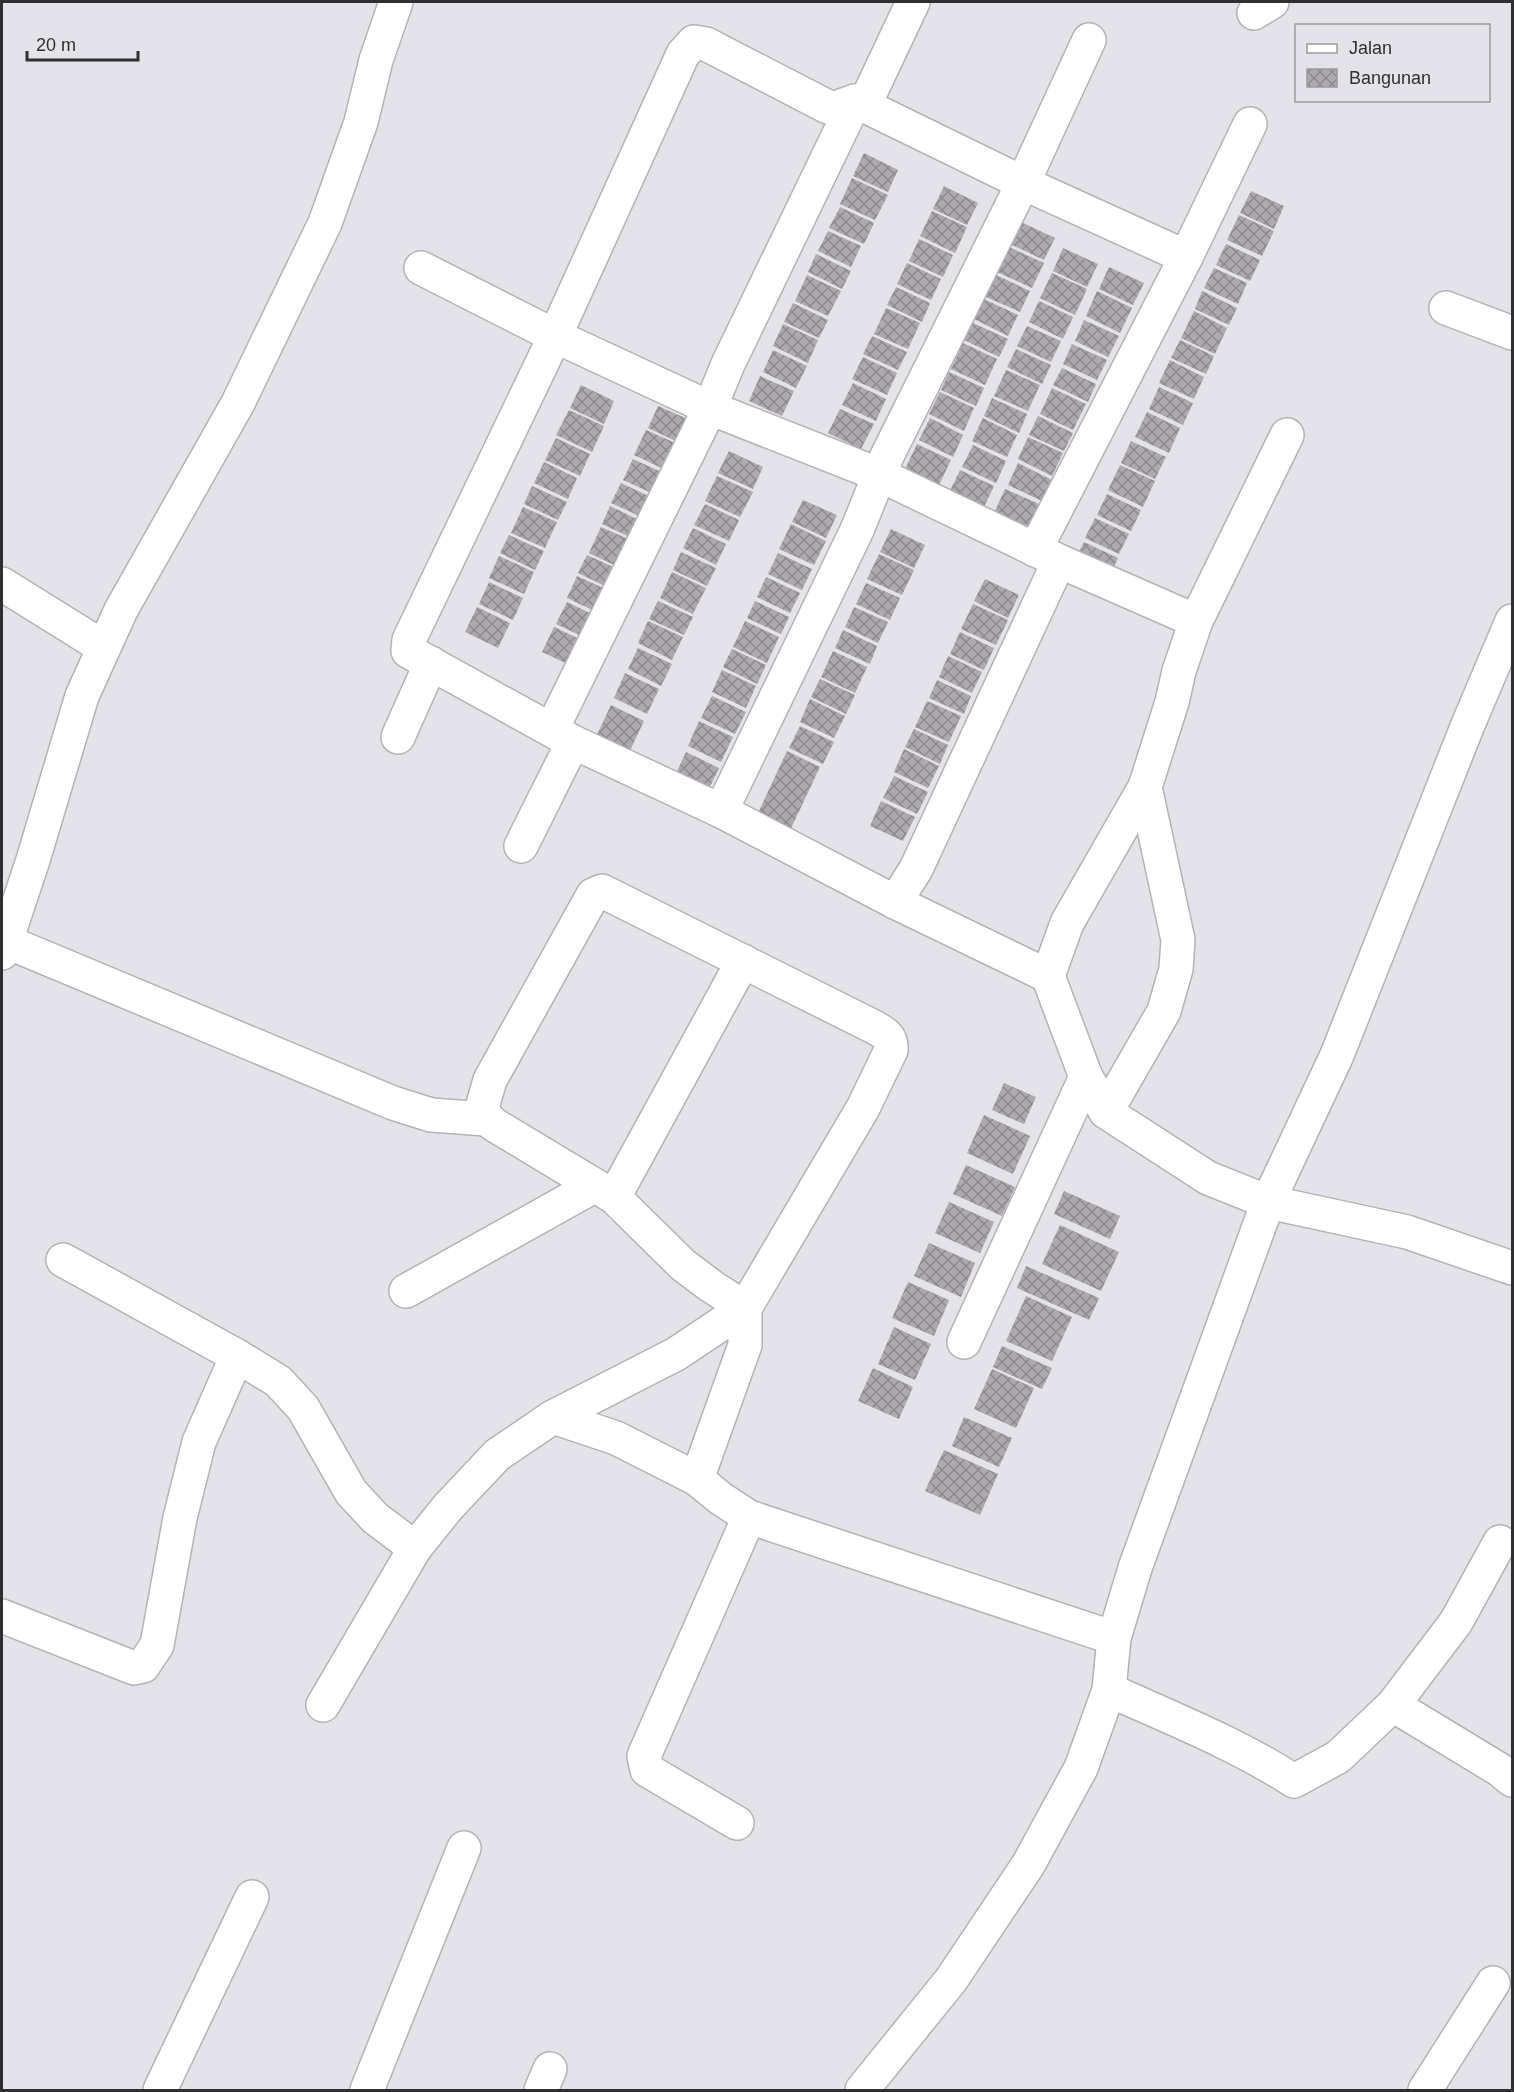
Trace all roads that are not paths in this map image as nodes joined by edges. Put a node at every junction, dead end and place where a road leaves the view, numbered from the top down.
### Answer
1 (396, 2) edge
2 (913, 2) edge
3 (1089, 40) dead end
4 (859, 104) junction
5 (1250, 124) dead end
6 (1023, 183) junction
7 (1186, 257) junction
8 (421, 268) dead end
9 (1446, 308) dead end
10 (1512, 333) edge
11 (555, 336) junction
12 (710, 408) junction
13 (1287, 435) dead end
14 (880, 475) junction
15 (1047, 556) junction
16 (2, 585) edge
17 (1196, 621) junction
18 (1512, 621) edge
19 (103, 648) junction
20 (431, 663) junction
21 (562, 735) junction
22 (398, 737) dead end
23 (1145, 787) junction
24 (721, 811) junction
25 (521, 846) dead end
26 (895, 902) junction
27 (3, 947) edge
28 (744, 961) junction
29 (1048, 976) junction
30 (1086, 1077) junction
31 (1106, 1112) junction
32 (486, 1119) junction
33 (604, 1192) junction
34 (1268, 1202) junction
35 (63, 1260) dead end
36 (1512, 1268) edge
37 (406, 1291) dead end
38 (745, 1308) junction
39 (964, 1342) dead end
40 (237, 1356) junction
41 (553, 1417) junction
42 (697, 1479) junction
43 (749, 1517) junction
44 (1500, 1542) dead end
45 (415, 1548) junction
46 (2, 1616) edge
47 (1114, 1638) junction
48 (1108, 1690) junction
49 (323, 1705) dead end
50 (1393, 1705) junction
51 (1512, 1780) edge
52 (737, 1822) dead end
53 (464, 1848) dead end
54 (252, 1897) dead end
55 (1493, 1983) dead end
56 (160, 2091) edge
57 (366, 2091) edge
58 (862, 2091) edge
59 (1425, 2091) edge

1 - 19 street
2 - 4 street
3 - 6 street
4 - 6 street
4 - 11 street
4 - 12 street
5 - 7 street
6 - 7 street
6 - 14 street
7 - 15 street
8 - 11 street
9 - 10 street
11 - 12 street
11 - 20 street
12 - 14 street
12 - 21 street
13 - 17 street
14 - 15 street
14 - 24 street
15 - 17 street
15 - 26 street
16 - 19 street
17 - 23 street
18 - 34 street
19 - 27 street
20 - 21 street
20 - 22 street
21 - 24 street
21 - 25 street
23 - 29 street
23 - 31 street
24 - 26 street
26 - 29 street
27 - 32 street
28 - 32 street
28 - 33 street
28 - 38 street
29 - 30 street
30 - 31 street
30 - 39 street
31 - 34 street
32 - 33 street
33 - 37 street
33 - 38 street
34 - 36 street
34 - 47 street
35 - 40 street
38 - 41 street
38 - 42 street
40 - 45 street
40 - 46 street
41 - 42 street
41 - 45 street
42 - 43 street
43 - 47 street
43 - 52 street
44 - 50 street
45 - 49 street
47 - 48 street
48 - 50 street
48 - 58 street
50 - 51 street
53 - 57 street
54 - 56 street
55 - 59 street

